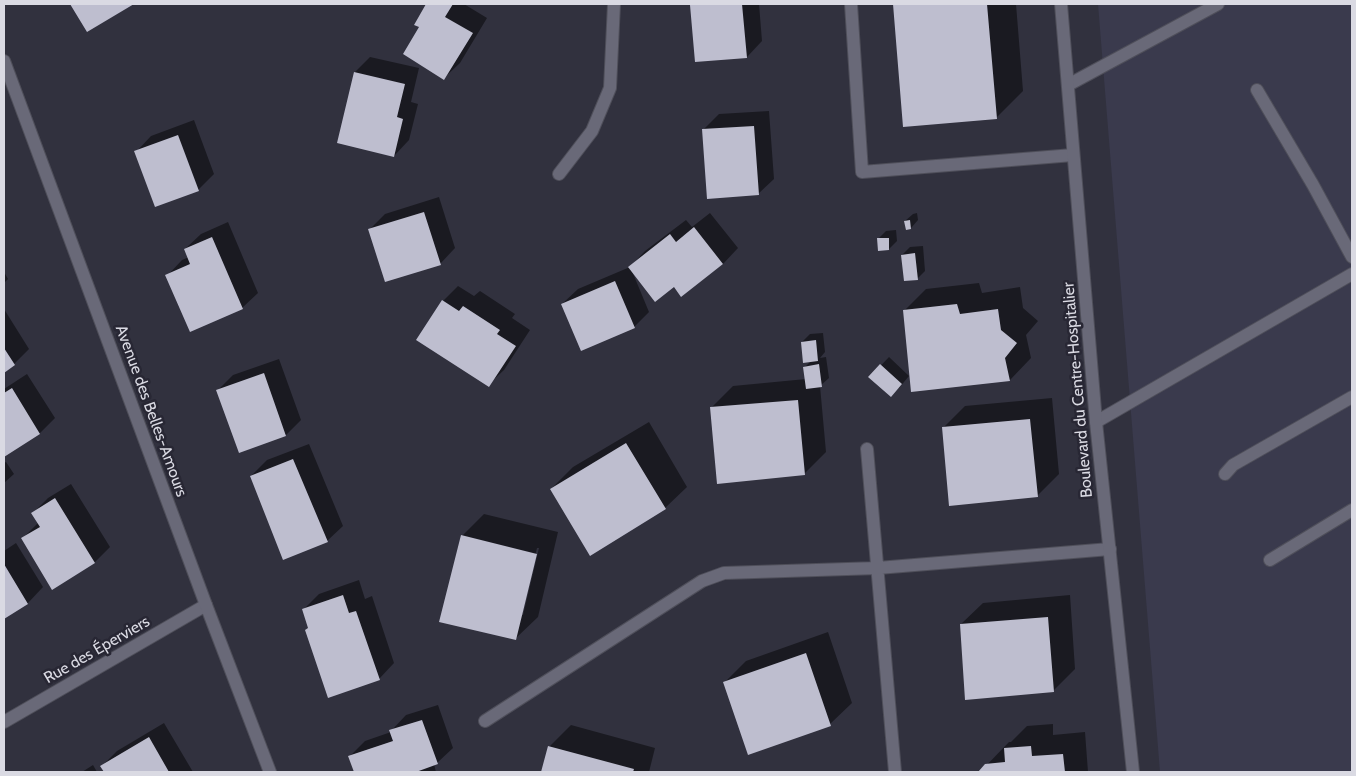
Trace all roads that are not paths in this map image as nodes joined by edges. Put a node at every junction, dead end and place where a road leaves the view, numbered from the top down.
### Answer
1 (614, 4) edge
2 (851, 4) edge
3 (1061, 4) edge
4 (1218, 4) edge
5 (4, 61) edge
6 (1068, 85) junction
7 (1257, 90) dead end
8 (1073, 155) junction
9 (559, 174) dead end
10 (1352, 257) edge
11 (1352, 274) edge
12 (1352, 397) edge
13 (1096, 422) junction
14 (868, 449) dead end
15 (1225, 474) dead end
16 (1352, 510) edge
17 (1110, 549) junction
18 (1270, 560) dead end
19 (878, 568) junction
20 (206, 605) junction
21 (485, 721) dead end
22 (4, 722) edge
23 (270, 772) edge
24 (895, 772) edge
25 (1133, 772) edge

1 - 9 street
2 - 8 street
3 - 6 street, Boulevard du Centre-Hospitalier
4 - 6 street
5 - 20 street, Avenue des Belles-Amours
6 - 8 street, Boulevard du Centre-Hospitalier
7 - 10 street
8 - 13 street, Boulevard du Centre-Hospitalier
11 - 13 street
12 - 15 street
13 - 17 street, Boulevard du Centre-Hospitalier
14 - 19 street
16 - 18 street
17 - 19 street
17 - 25 street, Boulevard du Centre-Hospitalier
19 - 21 street
19 - 24 street
20 - 22 street, Rue des Éperviers
20 - 23 street, Avenue des Belles-Amours

